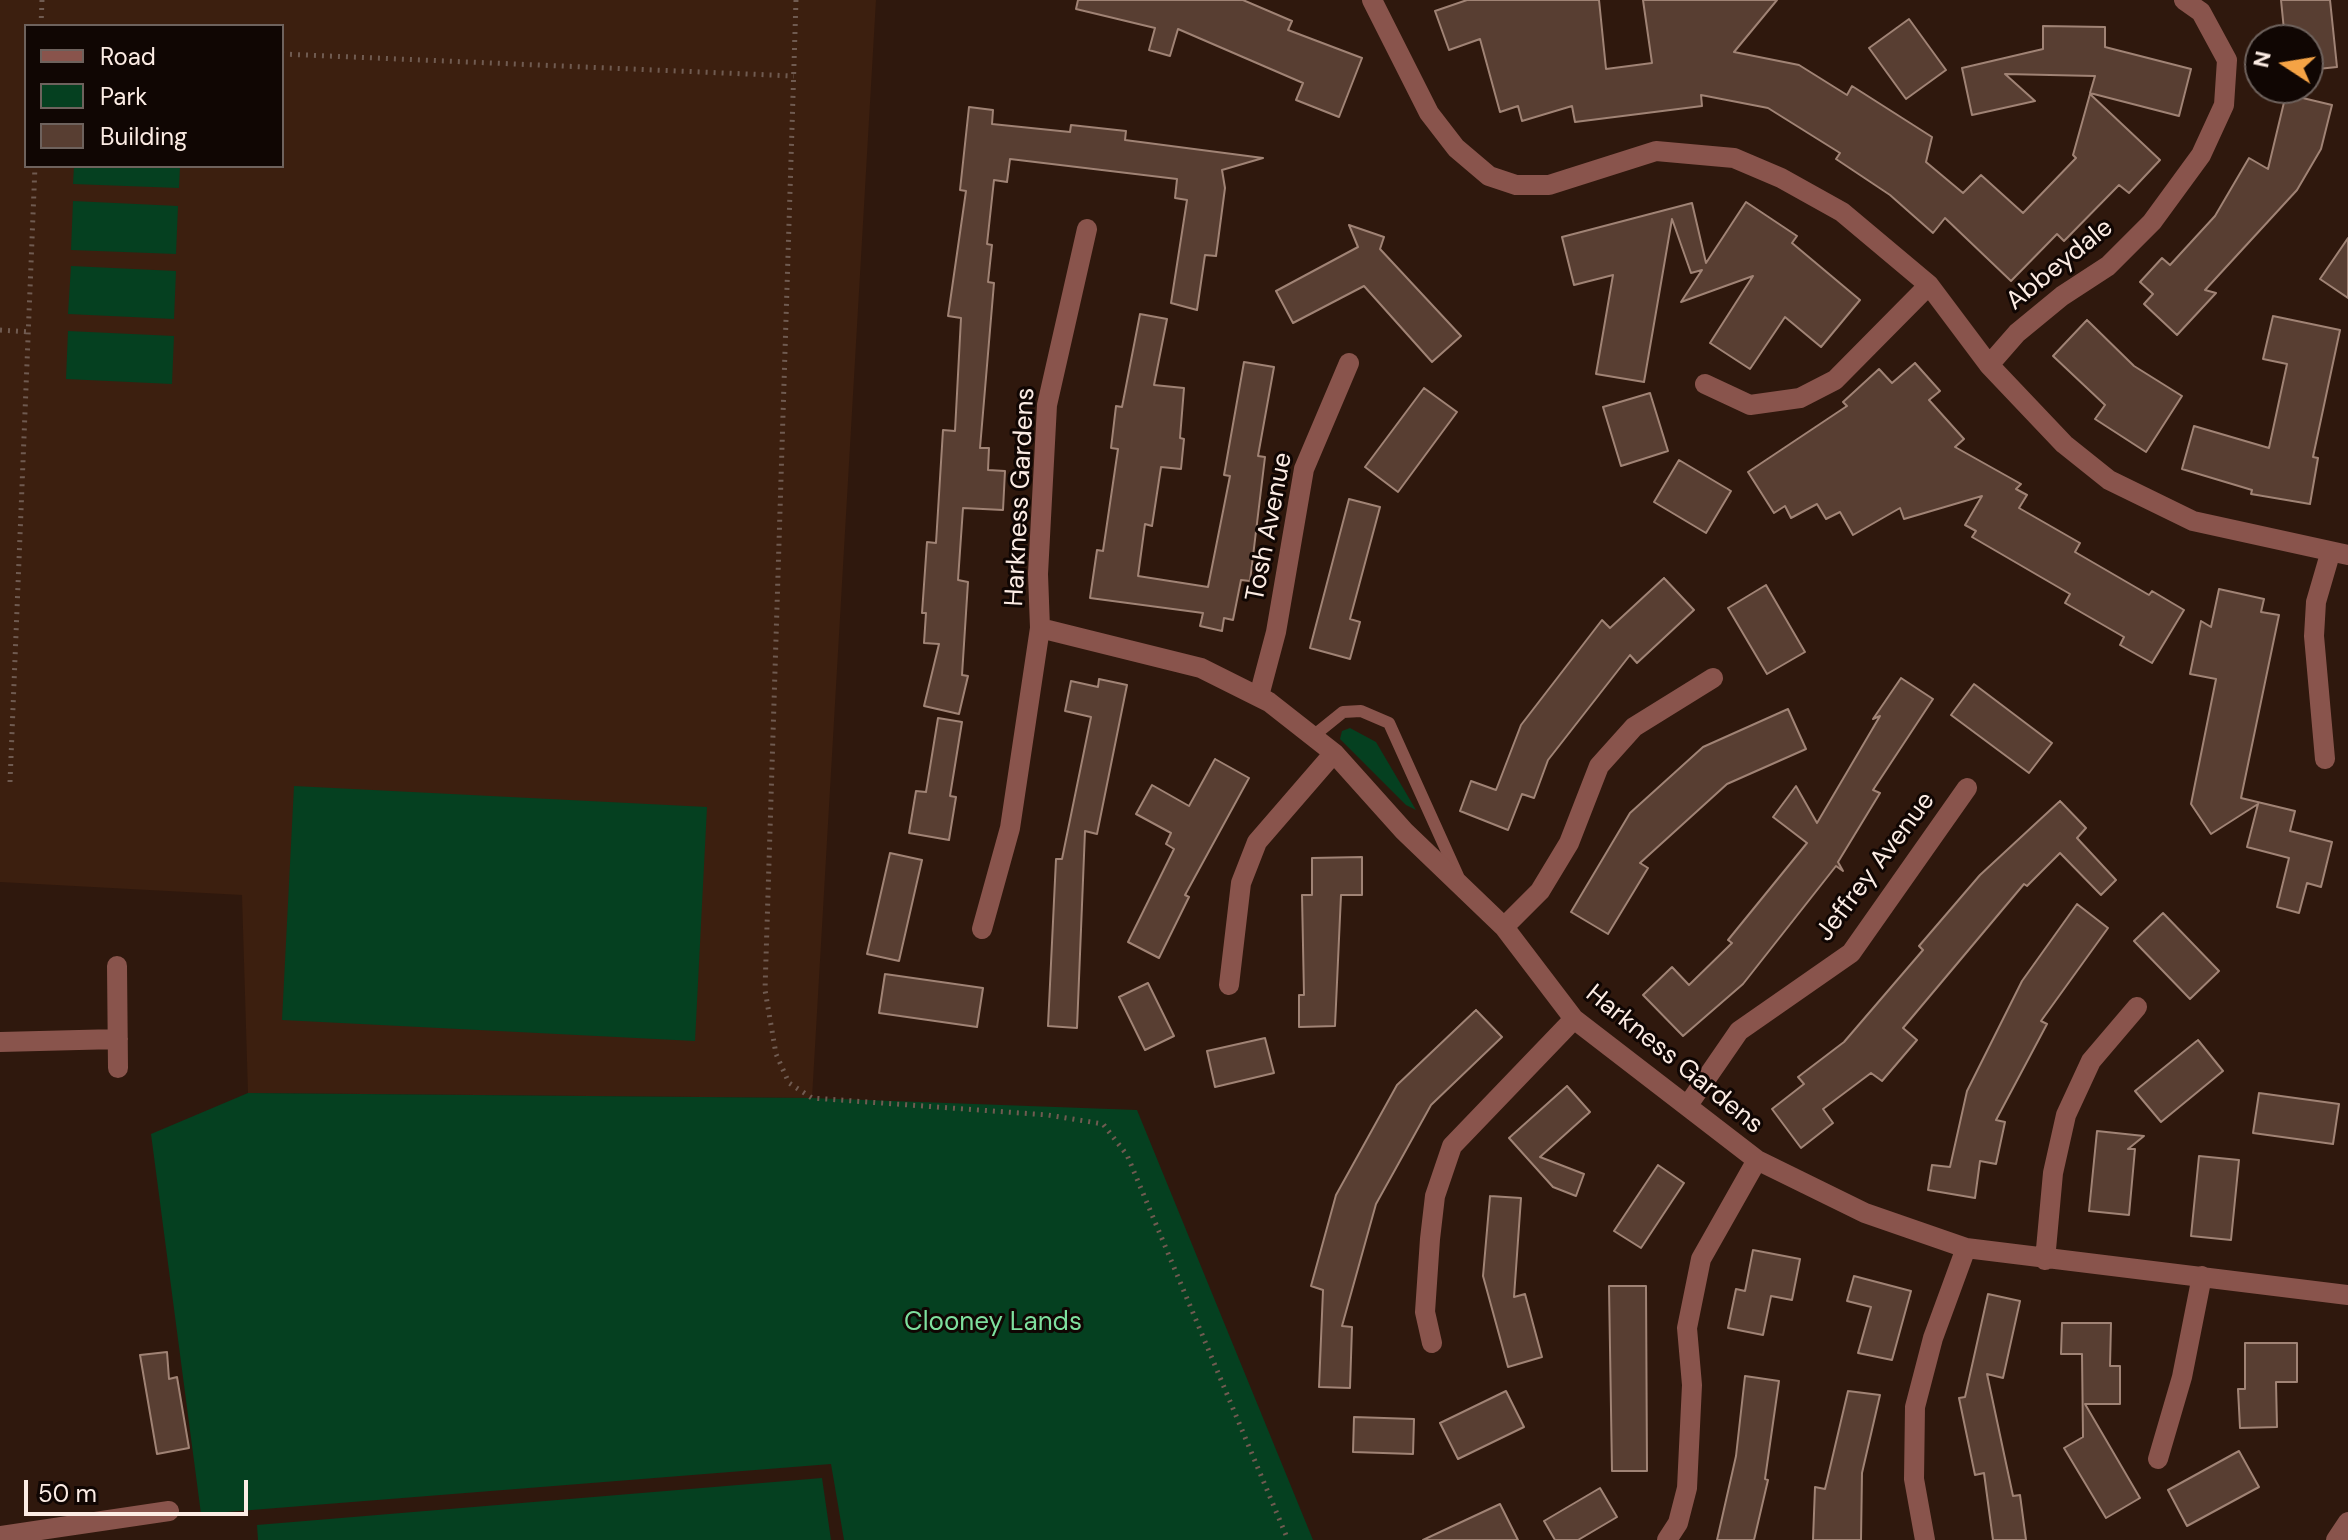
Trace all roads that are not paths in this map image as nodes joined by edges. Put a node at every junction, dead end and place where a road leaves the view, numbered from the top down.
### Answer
1 (1372, 0) edge
2 (2184, 0) edge
3 (1087, 229) dead end
4 (1929, 285) junction
5 (1349, 363) dead end
6 (1989, 365) junction
7 (1705, 384) dead end
8 (2339, 555) edge
9 (1040, 628) junction
10 (1713, 678) dead end
11 (1269, 702) junction
12 (1312, 737) junction
13 (1334, 753) junction
14 (2325, 759) dead end
15 (1967, 788) dead end
16 (1464, 888) junction
17 (1504, 927) junction
18 (982, 929) dead end
19 (117, 966) dead end
20 (1229, 985) dead end
21 (2137, 1007) dead end
22 (1574, 1019) junction
23 (118, 1039) junction
24 (0, 1042) edge
25 (118, 1068) dead end
26 (1688, 1105) junction
27 (1757, 1160) junction
28 (1966, 1248) junction
29 (2045, 1260) junction
30 (2202, 1276) junction
31 (2348, 1295) edge
32 (1432, 1343) dead end
33 (2158, 1459) dead end
34 (169, 1511) dead end
35 (2348, 1522) edge
36 (0, 1536) edge
37 (1667, 1540) edge
38 (1925, 1540) edge
39 (2336, 1540) edge

1 - 4 street
2 - 6 street, Abbeydale
3 - 9 street, Harkness Gardens
4 - 6 street
4 - 7 street
5 - 11 street, Tosh Avenue
6 - 8 street
8 - 14 street
9 - 11 street, Harkness Gardens
9 - 18 street, Harkness Gardens
10 - 17 street
11 - 12 street, Harkness Gardens
12 - 13 street, Harkness Gardens
12 - 16 lane
13 - 16 street, Harkness Gardens
13 - 20 street
15 - 26 street, Jeffrey Avenue
16 - 17 street, Harkness Gardens
17 - 22 street, Harkness Gardens
19 - 23 street
21 - 29 street
22 - 26 street, Harkness Gardens
22 - 32 street
23 - 24 street
23 - 25 street
26 - 27 street, Harkness Gardens
27 - 28 street, Harkness Gardens
27 - 37 street
28 - 29 street, Harkness Gardens
28 - 38 street
29 - 30 street, Harkness Gardens
30 - 31 street, Harkness Gardens
30 - 33 street
34 - 36 street
35 - 39 street

